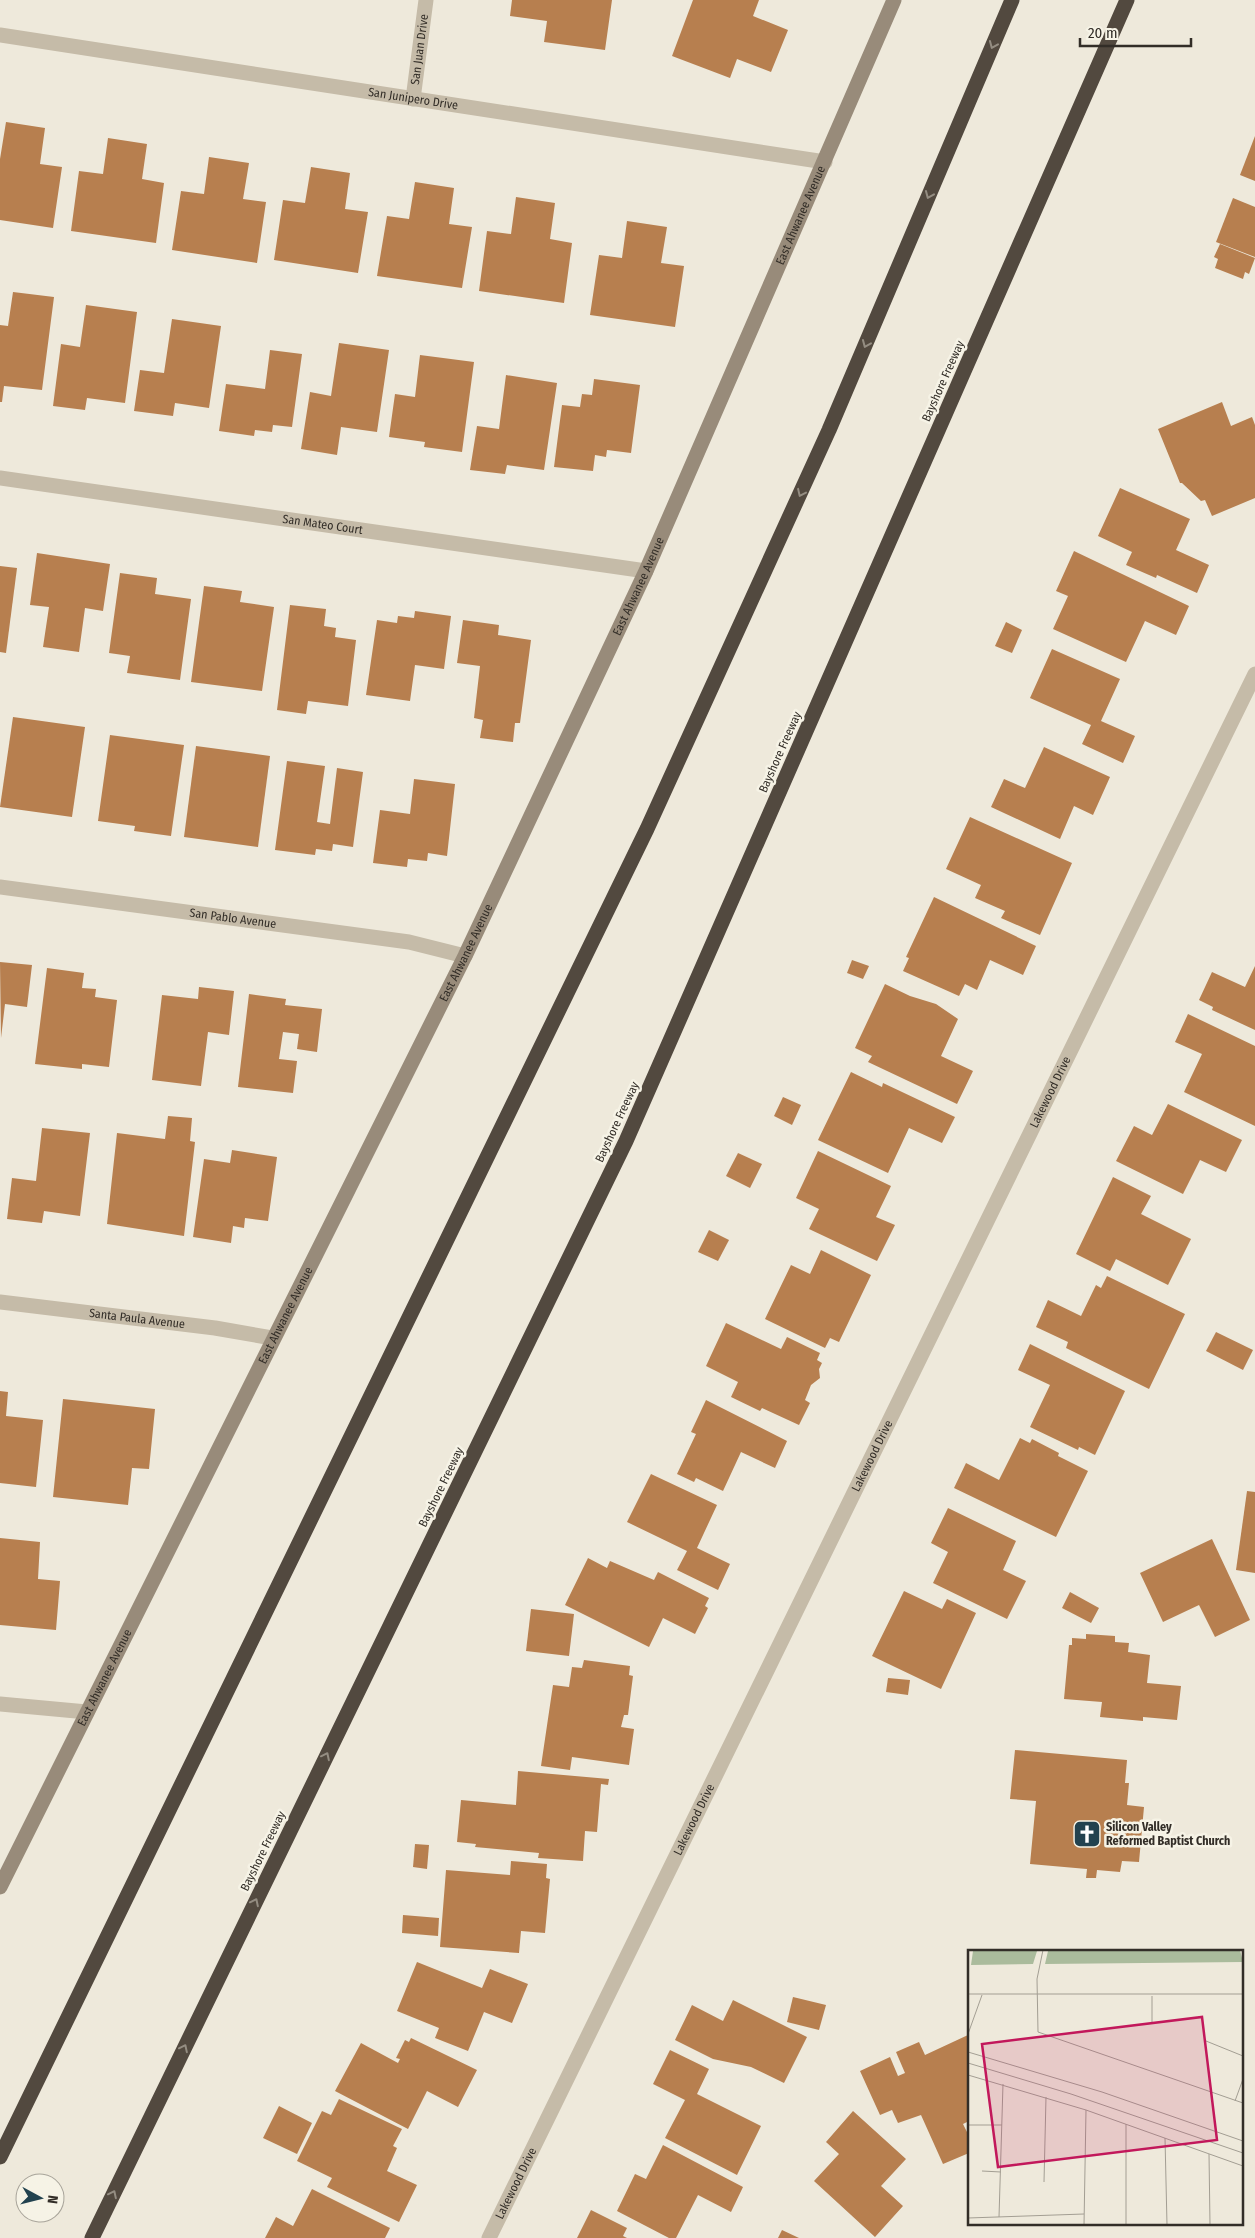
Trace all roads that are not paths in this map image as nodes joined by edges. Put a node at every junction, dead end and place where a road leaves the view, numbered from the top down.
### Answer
1 (426, 0) edge
2 (894, 0) edge
3 (1012, 0) edge
4 (1127, 0) edge
5 (0, 35) edge
6 (414, 98) junction
7 (825, 162) junction
8 (0, 478) edge
9 (646, 571) junction
10 (1255, 674) edge
11 (0, 887) edge
12 (465, 956) junction
13 (0, 1302) edge
14 (272, 1338) junction
15 (0, 1704) edge
16 (87, 1712) junction
17 (0, 1887) edge
18 (0, 2157) edge
19 (92, 2238) edge
20 (489, 2238) edge

1 - 6 street, San Juan Drive
2 - 7 street, East Ahwanee Avenue
3 -> 18 highway
19 -> 4 highway, Bayshore Freeway
5 - 6 street, San Junipero Drive
6 - 7 street, San Junipero Drive
7 - 9 street, East Ahwanee Avenue
8 - 9 street, San Mateo Court
9 - 12 street, East Ahwanee Avenue
10 - 20 street, Lakewood Drive
11 - 12 street, San Pablo Avenue
12 - 14 street, East Ahwanee Avenue
13 - 14 street, Santa Paula Avenue
14 - 16 street, East Ahwanee Avenue
15 - 16 street
16 - 17 street, East Ahwanee Avenue

